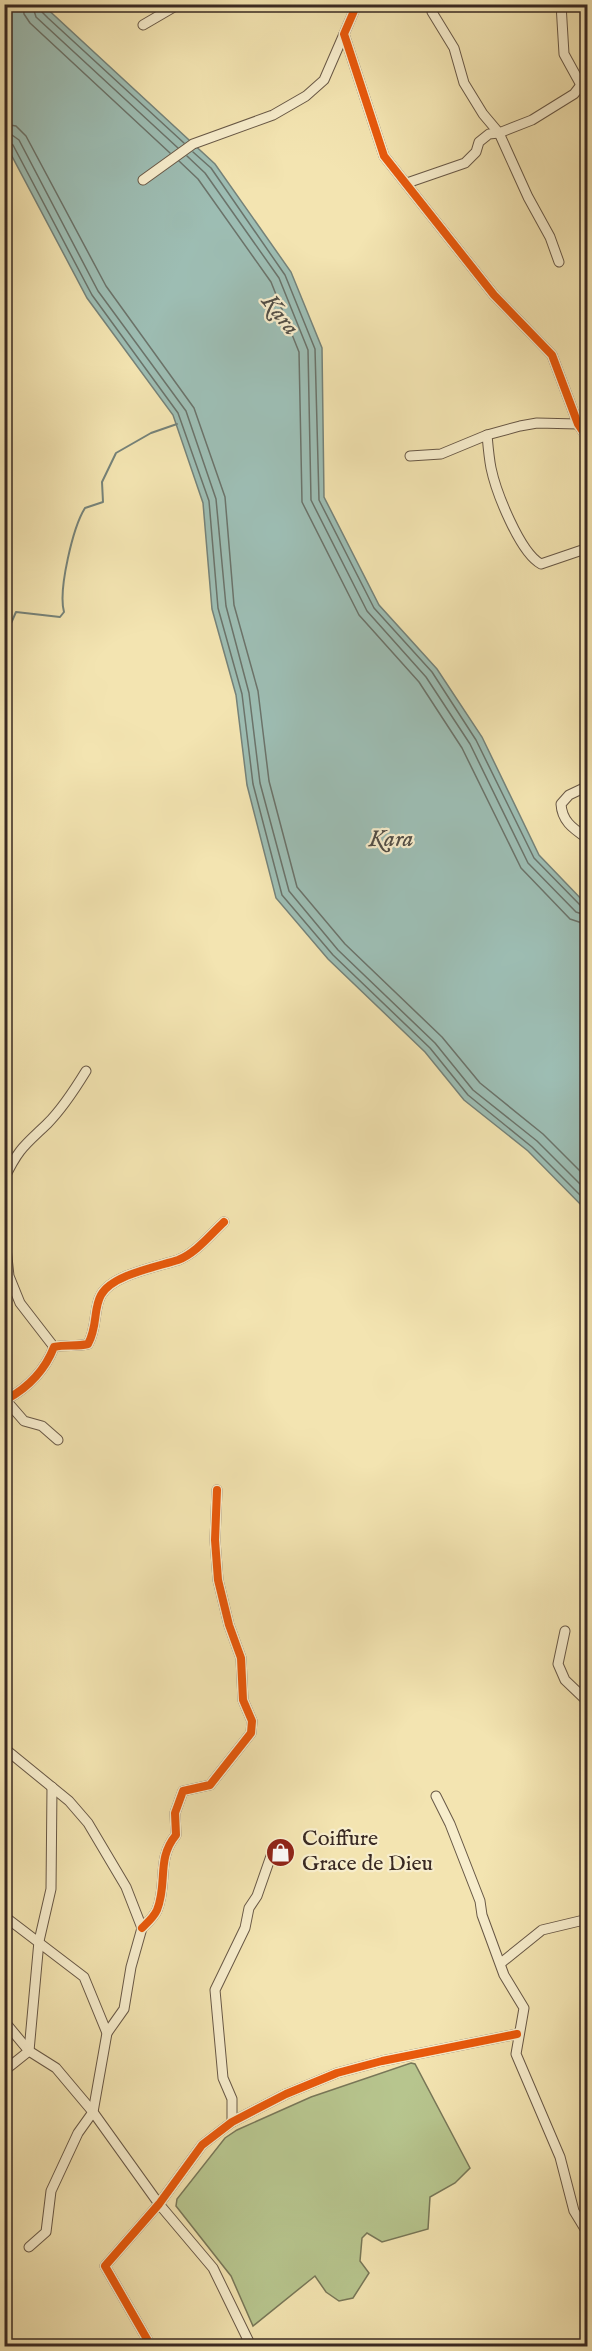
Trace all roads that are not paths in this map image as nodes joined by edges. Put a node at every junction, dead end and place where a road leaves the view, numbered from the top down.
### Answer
1 (179, 4) edge
2 (357, 4) edge
3 (432, 4) edge
4 (561, 4) edge
5 (143, 25) dead end
6 (344, 34) junction
7 (585, 86) edge
8 (499, 133) junction
9 (143, 180) dead end
10 (407, 183) junction
11 (559, 262) dead end
12 (578, 424) junction
13 (487, 435) junction
14 (588, 440) edge
15 (410, 456) dead end
16 (588, 548) edge
17 (588, 786) edge
18 (588, 839) edge
19 (86, 1071) dead end
20 (4, 1179) edge
21 (224, 1222) dead end
22 (4, 1229) edge
23 (54, 1347) junction
24 (6, 1398) edge
25 (58, 1440) dead end
26 (217, 1490) dead end
27 (564, 1631) dead end
28 (588, 1702) edge
29 (4, 1748) edge
30 (52, 1787) junction
31 (435, 1796) dead end
32 (272, 1853) dead end
33 (4, 1916) edge
34 (588, 1919) edge
35 (142, 1928) junction
36 (39, 1941) junction
37 (501, 1963) junction
38 (4, 2021) edge
39 (107, 2033) junction
40 (518, 2034) junction
41 (29, 2051) junction
42 (4, 2071) edge
43 (93, 2112) junction
44 (232, 2122) junction
45 (159, 2204) junction
46 (588, 2234) edge
47 (29, 2247) dead end
48 (151, 2346) edge
49 (251, 2346) edge

1 - 5 street
2 - 6 street
3 - 8 street
4 - 7 street
6 - 9 street
6 - 10 street
7 - 8 street
8 - 10 street
8 - 11 street
10 - 12 street
12 - 13 street
12 - 14 street
13 - 15 street
13 - 16 street
17 - 18 street
19 - 20 street
21 - 23 street
22 - 23 street
23 - 24 street
24 - 25 street
26 - 35 street
27 - 28 street
29 - 30 street
30 - 35 street
30 - 36 street
31 - 37 street
32 - 44 street
33 - 36 street
34 - 37 street
35 - 39 street
36 - 39 street
36 - 41 street
37 - 40 street
38 - 41 street
39 - 43 street
40 - 44 street
40 - 46 street
41 - 42 street
41 - 43 street
43 - 45 street
43 - 47 street
44 - 45 street
45 - 48 street
45 - 49 street

